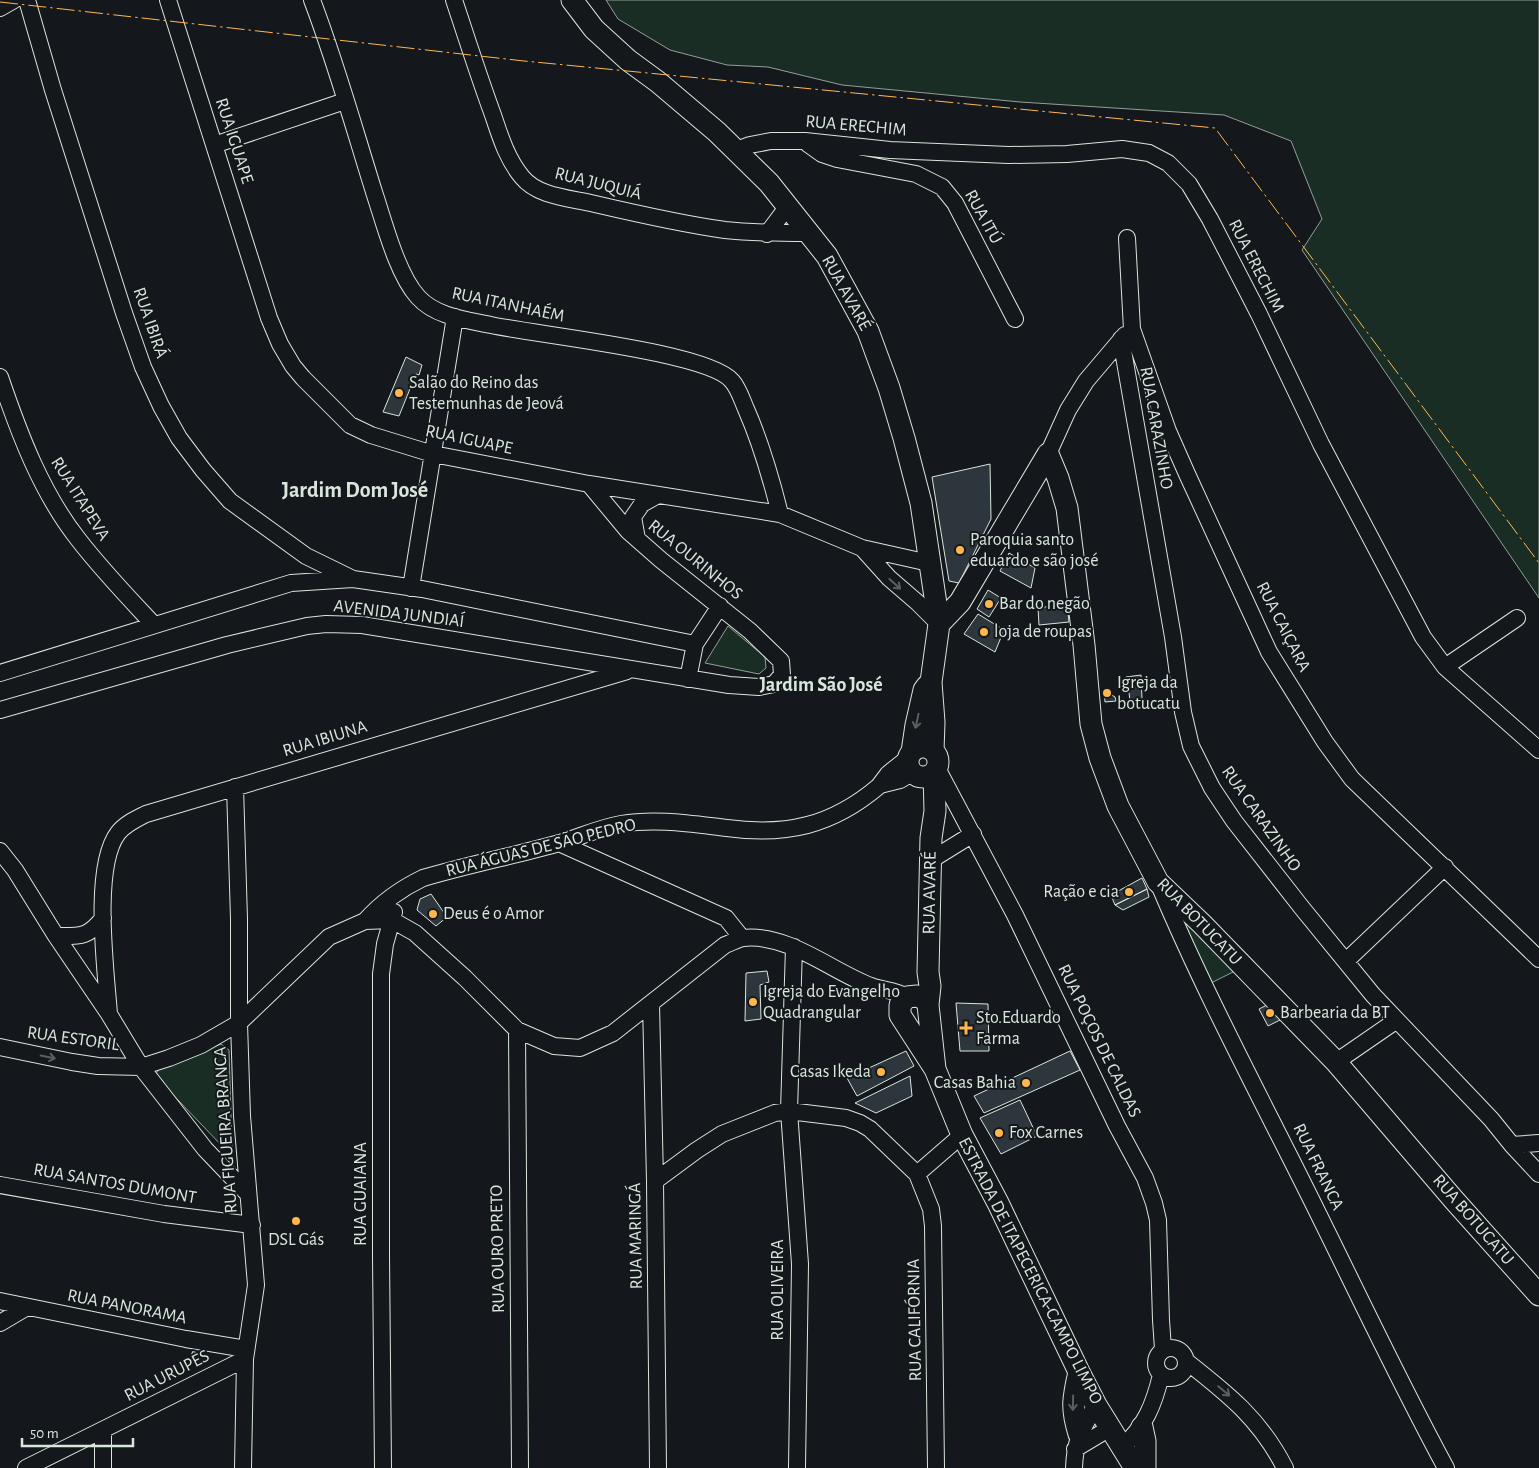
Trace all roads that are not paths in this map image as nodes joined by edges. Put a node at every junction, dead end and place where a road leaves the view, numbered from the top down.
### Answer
1 (14, 0) edge
2 (27, 0) edge
3 (168, 0) edge
4 (312, 0) edge
5 (454, 0) edge
6 (572, 0) edge
7 (0, 8) edge
8 (345, 101) junction
9 (804, 141) junction
10 (214, 146) junction
11 (737, 150) junction
12 (788, 206) junction
13 (808, 233) junction
14 (767, 234) junction
15 (1127, 238) dead end
16 (455, 317) junction
17 (1014, 318) dead end
18 (1127, 334) junction
19 (0, 377) edge
20 (433, 454) junction
21 (1048, 454) junction
22 (589, 484) junction
23 (658, 495) junction
24 (780, 514) junction
25 (637, 538) junction
26 (862, 548) junction
27 (306, 556) junction
28 (928, 563) junction
29 (353, 579) junction
30 (291, 583) junction
31 (411, 588) junction
32 (720, 606) junction
33 (1516, 618) dead end
34 (939, 624) junction
35 (154, 625) junction
36 (695, 644) junction
37 (781, 661) joint
38 (1445, 667) junction
39 (632, 670) junction
40 (0, 673) edge
41 (688, 679) junction
42 (0, 710) edge
43 (1539, 750) edge
44 (922, 764) junction
45 (235, 788) junction
46 (973, 834) junction
47 (559, 843) junction
48 (0, 851) edge
49 (931, 860) junction
50 (1445, 867) junction
51 (1158, 882) junction
52 (402, 888) junction
53 (103, 918) junction
54 (392, 920) junction
55 (359, 923) junction
56 (56, 936) junction
57 (742, 938) junction
58 (794, 947) junction
59 (1539, 960) edge
60 (1346, 961) junction
61 (651, 1003) junction
62 (914, 1008) junction
63 (109, 1014) junction
64 (1397, 1020) junction
65 (239, 1023) junction
66 (517, 1030) junction
67 (0, 1048) edge
68 (1336, 1062) junction
69 (141, 1066) junction
70 (789, 1111) junction
71 (962, 1135) junction
72 (1539, 1143) edge
73 (1512, 1145) junction
74 (917, 1174) junction
75 (1539, 1174) edge
76 (655, 1181) junction
77 (0, 1185) edge
78 (248, 1194) junction
79 (252, 1225) junction
80 (1539, 1295) edge
81 (0, 1301) edge
82 (27, 1307) junction
83 (0, 1323) edge
84 (1163, 1349) junction
85 (246, 1354) junction
86 (1186, 1361) junction
87 (1079, 1372) junction
88 (1162, 1375) junction
89 (1096, 1405) junction
90 (1144, 1422) junction
91 (103, 1430) junction
92 (1115, 1436) junction
93 (1077, 1441) junction
94 (26, 1468) edge
95 (103, 1468) edge
96 (243, 1468) edge
97 (383, 1468) edge
98 (520, 1468) edge
99 (658, 1468) edge
100 (797, 1468) edge
101 (936, 1468) edge
102 (1074, 1468) edge
103 (1136, 1468) edge
104 (1145, 1468) edge
105 (1285, 1468) edge
106 (1446, 1468) edge

1 - 7 street
2 - 27 street, RUA IBIRÁ
3 - 10 street, RUA IGUAPE
4 - 8 street, RUA ITANHAÉM
5 - 14 street, RUA JUQUIÁ
6 - 11 main road, RUA AVARÉ
8 - 10 street
8 - 16 street, RUA ITANHAÉM
9 - 11 street, RUA ERECHIM
9 - 17 street, RUA ITÚ
9 - 38 street, RUA ERECHIM
10 - 20 street, RUA IGUAPE
11 - 12 main road, RUA AVARÉ
12 - 13 main road, RUA AVARÉ
12 - 14 street
13 - 14 street, RUA JUQUIÁ
13 - 28 main road, RUA AVARÉ
15 - 18 street, RUA CAIÇARA
16 - 20 street
16 - 24 street, RUA ITANHAÉM
18 - 21 street
18 - 50 street, RUA CAIÇARA
18 - 60 street, RUA CARAZINHO
19 - 35 street, RUA ITAPEVA
20 - 22 street, RUA IGUAPE
20 - 31 street
21 - 34 main road
21 - 51 main road, RUA BOTUCATU
22 - 23 street, RUA IGUAPE
22 - 25 street, RUA OURINHOS
23 - 24 street, RUA IGUAPE
23 - 25 street
24 - 26 street, RUA IGUAPE
25 - 32 street, RUA OURINHOS
26 - 28 street, RUA IGUAPE
26 -> 34 street, RUA IGUAPE
27 - 29 street, RUA IBIRÁ
27 - 30 street
28 - 34 main road, RUA AVARÉ
29 - 30 street, AVENIDA JUNDIAÍ
29 - 31 street, AVENIDA JUNDIAÍ
30 - 35 street, AVENIDA JUNDIAÍ
31 - 36 street, AVENIDA JUNDIAÍ
32 - 36 street
32 - 37 street, RUA OURINHOS
33 - 38 street
34 - 44 main road, RUA AVARÉ
35 - 40 street, AVENIDA JUNDIAÍ
36 - 41 street
37 - 41 street, AVENIDA JUNDIAÍ
38 - 43 street, RUA ERECHIM
39 - 41 street, AVENIDA JUNDIAÍ
39 - 42 street, AVENIDA JUNDIAÍ
39 - 45 street, RUA IBIUNA
44 - 46 street, RUA POÇOS DE CALDAS
44 - 47 street, RUA ÁGUAS DE SÃO PEDRO
44 - 49 main road, RUA AVARÉ
45 - 53 street, RUA IBIUNA
45 - 65 street, RUA FIGUEIRA BRANCA
46 - 49 street
46 - 84 street, RUA POÇOS DE CALDAS
47 - 52 street, RUA ÁGUAS DE SÃO PEDRO
47 - 57 street
48 - 56 street
49 - 62 main road, RUA AVARÉ
50 - 59 street, RUA CAIÇARA
50 - 60 street
51 - 68 main road, RUA BOTUCATU
51 - 106 street, RUA FRANCA
52 - 54 street
52 - 55 street, RUA ÁGUAS DE SÃO PEDRO
53 - 56 street
53 - 63 street, RUA IBIUNA
54 - 55 street
54 - 66 street
54 - 97 street, RUA GUAIANA
55 - 65 street, RUA ESTORIL
56 - 63 street
57 - 58 street, ESTRADA DE ITAPECERICA-CAMPO LIMPO
57 - 61 street
58 - 62 street, ESTRADA DE ITAPECERICA-CAMPO LIMPO
58 - 70 street, RUA OLIVEIRA
60 - 64 street, RUA CARAZINHO
61 - 66 street
61 - 76 street, RUA MARINGÁ
62 - 71 main road, ESTRADA DE ITAPECERICA-CAMPO LIMPO
63 - 69 street
64 - 68 street
64 - 73 street, RUA CARAZINHO
65 - 69 street, RUA ESTORIL
65 - 78 street, RUA FIGUEIRA BRANCA
66 - 98 street, RUA OURO PRETO
67 -> 69 street, RUA ESTORIL
68 - 80 main road, RUA BOTUCATU
69 - 78 street
70 - 74 street
70 - 76 street
70 - 100 street, RUA OLIVEIRA
71 - 74 street
71 - 87 main road, ESTRADA DE ITAPECERICA-CAMPO LIMPO
72 - 73 street
73 - 75 street, RUA CARAZINHO
74 - 101 street, RUA CALIFÓRNIA
76 - 99 street, RUA MARINGÁ
77 - 79 street, RUA SANTOS DUMONT
78 - 79 street, RUA FIGUEIRA BRANCA
79 - 85 street, RUA FIGUEIRA BRANCA
81 - 82 street, RUA PANORAMA
82 - 83 street
82 - 85 street, RUA PANORAMA
84 - 86 street
84 - 88 street
85 - 91 street, RUA URUPÊS
85 - 96 street, RUA FIGUEIRA BRANCA
86 - 88 street
86 -> 105 street
87 - 89 main road, ESTRADA DE ITAPECERICA-CAMPO LIMPO
87 -> 93 main road
88 - 90 street
89 - 92 main road, ESTRADA DE ITAPECERICA-CAMPO LIMPO
89 - 93 street
90 - 92 street
90 - 104 main road
91 - 94 street, RUA URUPÊS
91 - 95 street
92 - 93 street
92 - 103 main road, ESTRADA DE ITAPECERICA-CAMPO LIMPO
93 - 102 street

